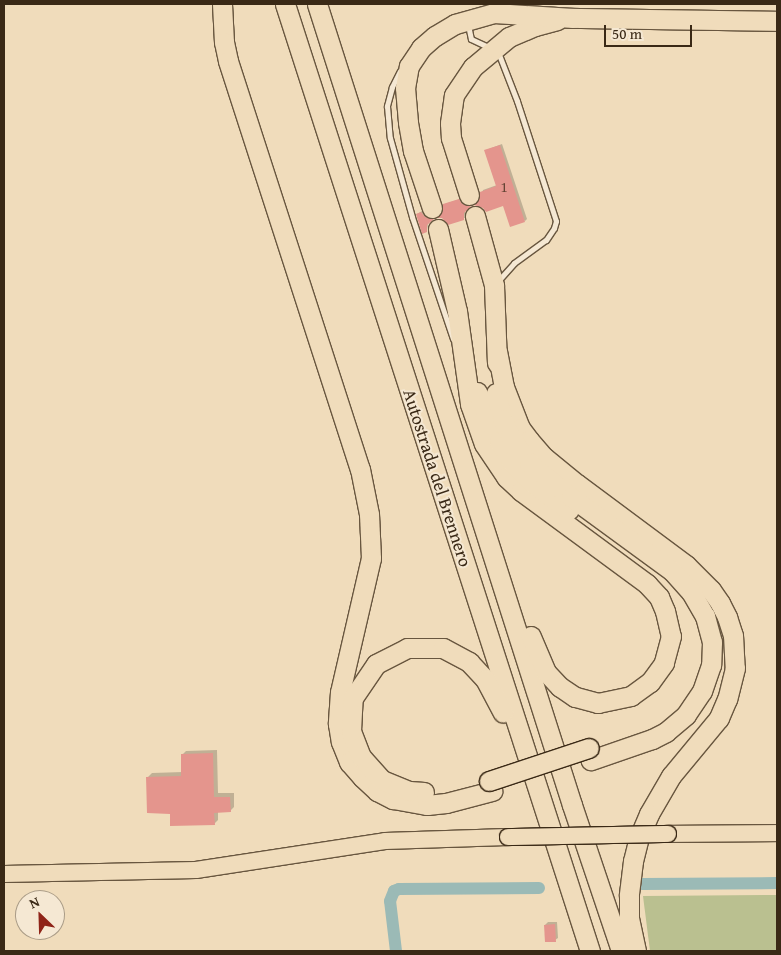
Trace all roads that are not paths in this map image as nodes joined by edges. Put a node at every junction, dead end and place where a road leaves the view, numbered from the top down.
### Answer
1 (222, 4) edge
2 (285, 4) edge
3 (317, 4) edge
4 (493, 8) edge
5 (573, 18) junction
6 (469, 20) junction
7 (777, 21) edge
8 (421, 48) junction
9 (495, 49) junction
10 (469, 195) dead end
11 (432, 208) dead end
12 (475, 216) dead end
13 (438, 229) dead end
14 (494, 285) junction
15 (497, 350) junction
16 (464, 364) junction
17 (440, 388) junction
18 (590, 754) junction
19 (490, 786) junction
20 (544, 812) junction
21 (777, 833) edge
22 (4, 874) edge
23 (590, 951) edge
24 (621, 951) edge
25 (636, 951) edge

1 - 19 highway
2 - 20 highway, Autostrada del Brennero
3 - 17 highway, Autostrada del Brennero
4 - 5 highway
4 - 6 highway
5 - 7 highway
5 - 9 highway
6 - 8 highway
6 - 9 lane
8 - 11 highway
8 - 16 lane
9 - 10 highway
9 - 14 lane
12 - 14 highway
13 - 16 highway
14 - 15 highway
15 - 18 highway
15 - 25 highway
16 - 17 highway
16 - 18 highway
17 - 24 highway, Autostrada del Brennero
18 - 19 highway, bridge
19 - 20 highway
20 - 23 highway, Autostrada del Brennero
21 - 22 main road, bridge

